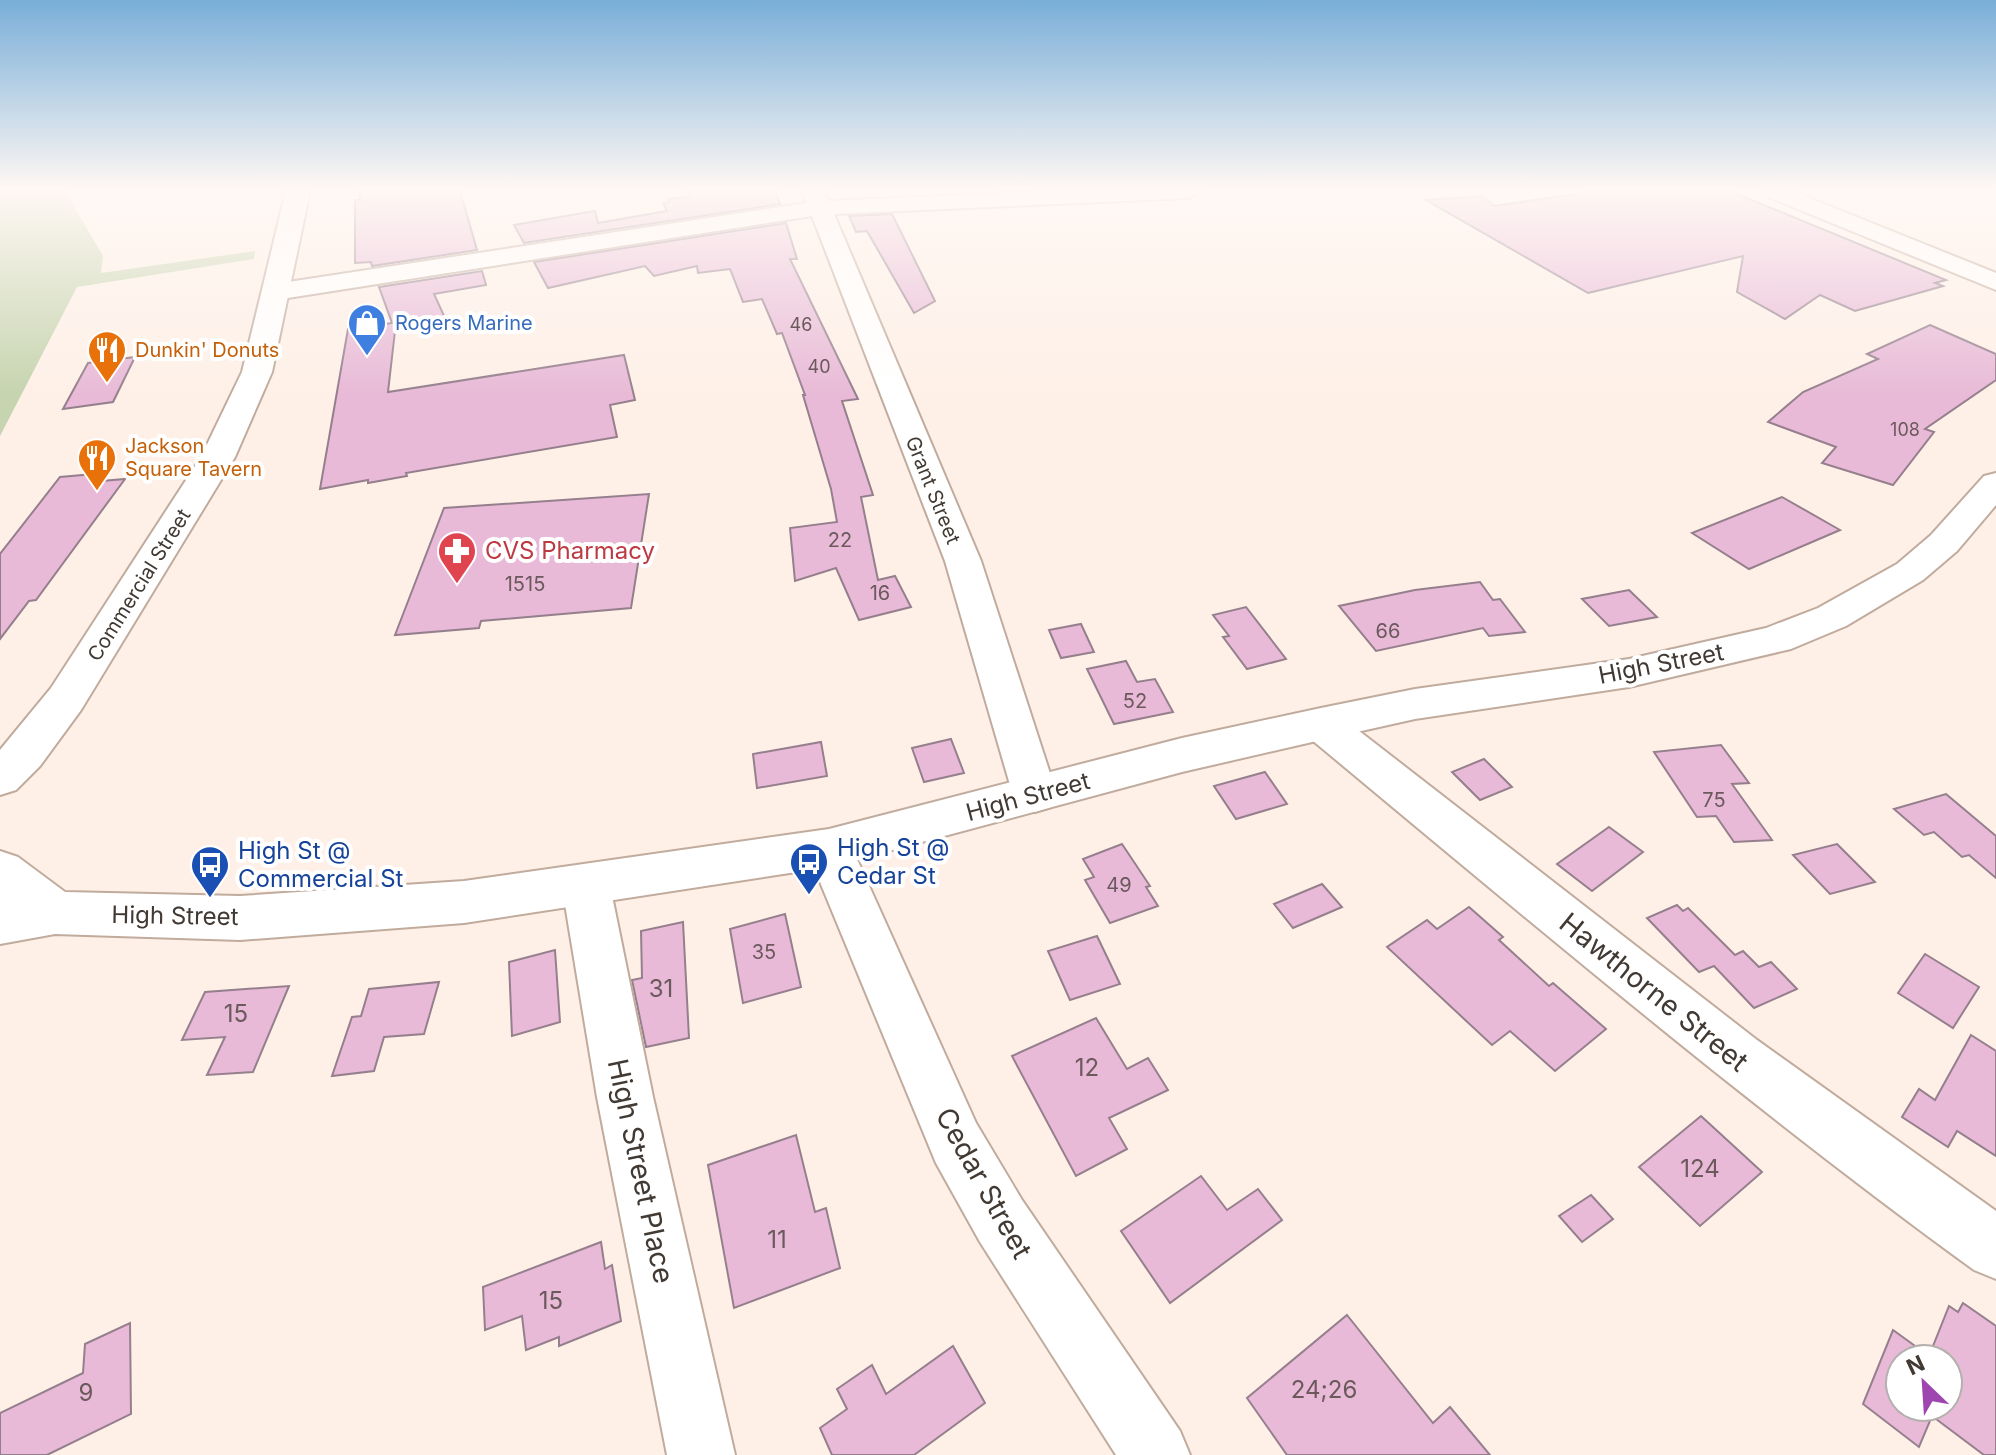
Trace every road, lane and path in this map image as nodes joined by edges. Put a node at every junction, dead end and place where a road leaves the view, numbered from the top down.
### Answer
1 (283, 259) edge
2 (470, 259) edge
3 (840, 259) edge
4 (1940, 259) edge
5 (1996, 282) edge
6 (275, 292) junction
7 (1996, 483) edge
8 (1321, 724) junction
9 (12, 766) edge
10 (1035, 795) junction
11 (0, 807) edge
12 (829, 848) junction
13 (0, 871) edge
14 (586, 886) junction
15 (55, 913) junction
16 (0, 922) edge
17 (1996, 1248) edge
18 (701, 1455) edge
19 (1156, 1455) edge

1 - 6 main road, Commercial Street
2 - 6 street
3 - 10 street, Grant Street
4 - 5 street
6 - 9 main road, Commercial Street
7 - 8 main road, High Street
8 - 10 main road, High Street
8 - 17 street, Hawthorne Street
9 - 11 main road, Commercial Street
10 - 12 main road, High Street
12 - 14 main road, High Street
12 - 19 street, Cedar Street
13 - 15 main road
14 - 15 main road, High Street
14 - 18 street, High Street Place
15 - 16 main road, High Street

